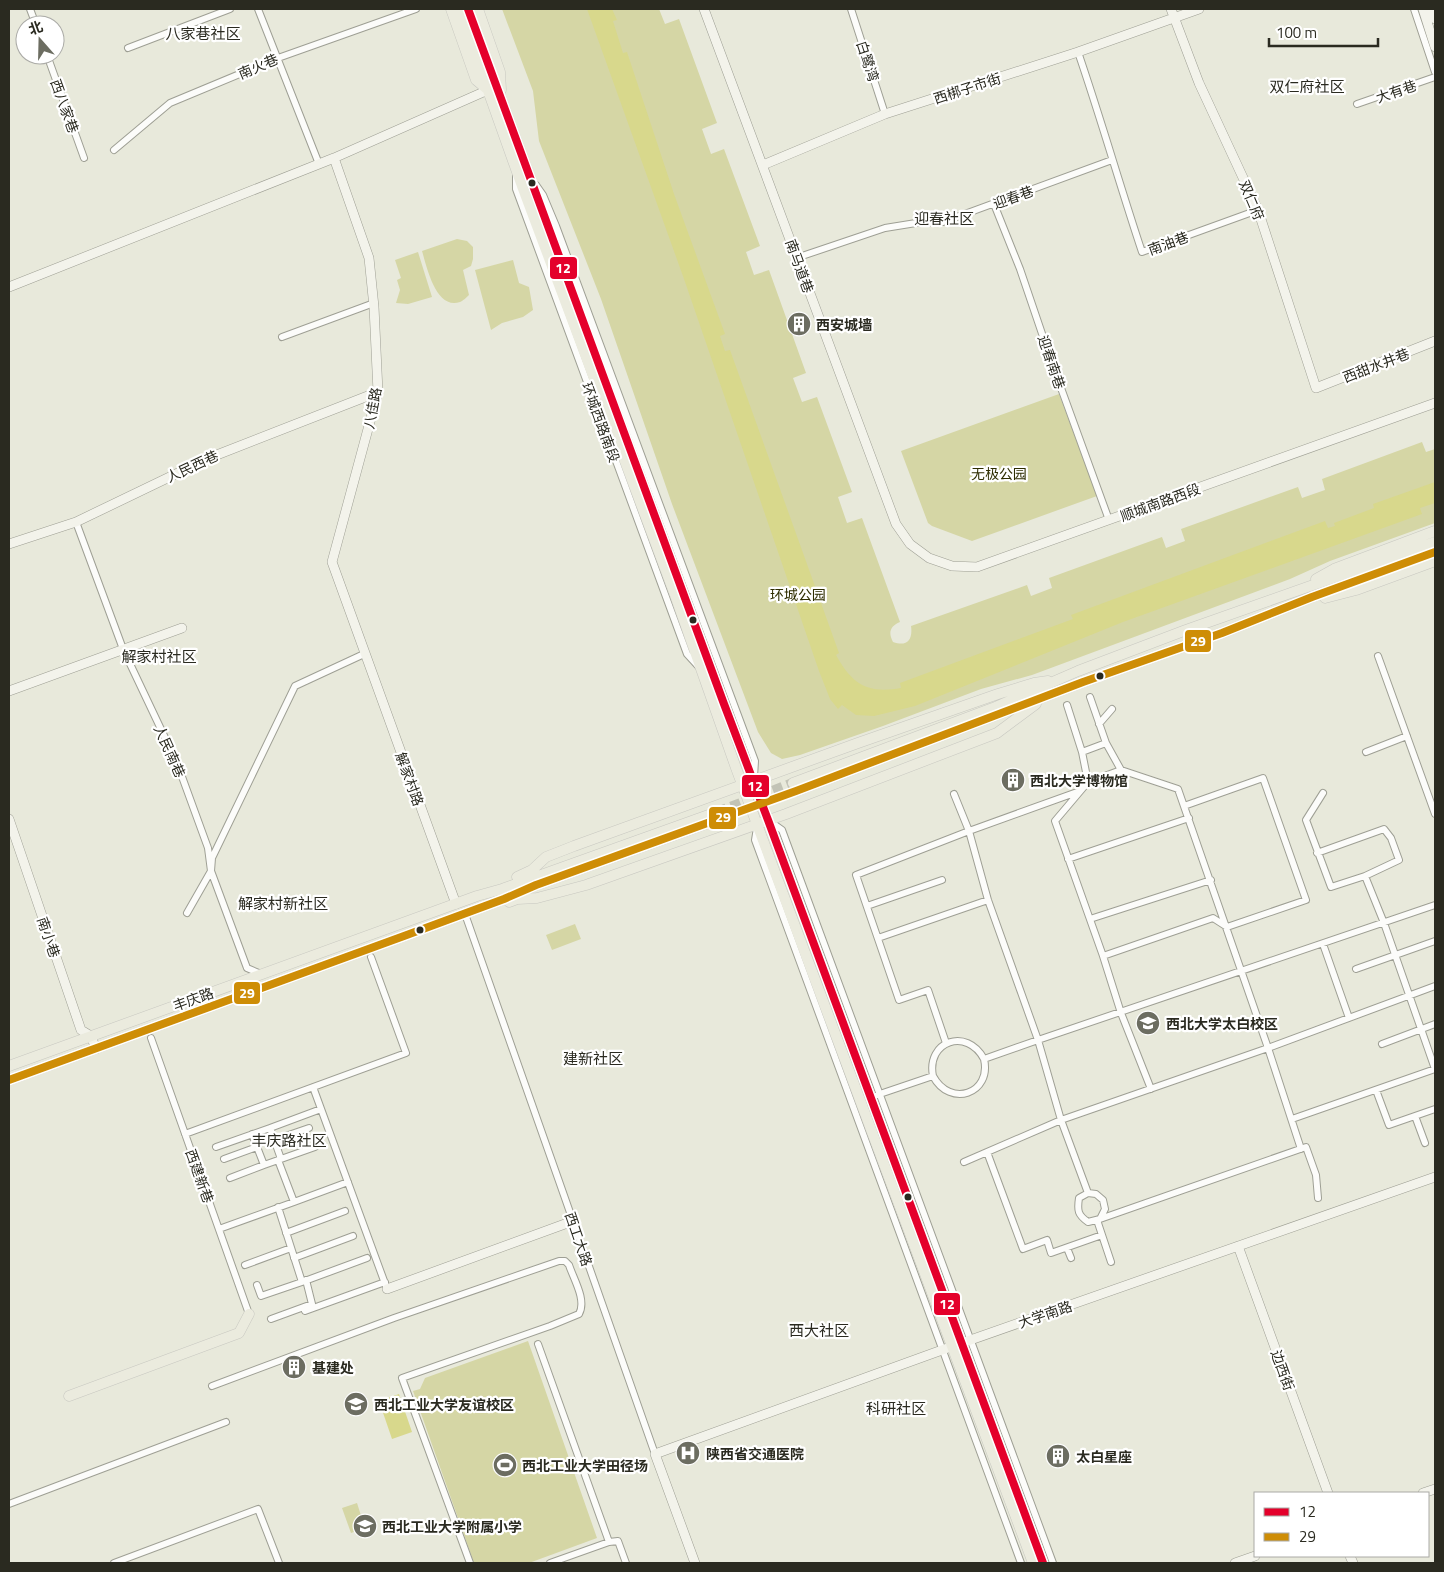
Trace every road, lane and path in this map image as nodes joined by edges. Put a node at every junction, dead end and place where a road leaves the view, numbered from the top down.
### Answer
1 (230, 9) edge
2 (258, 9) edge
3 (416, 9) edge
4 (451, 9) edge
5 (459, 9) edge
6 (468, 9) edge
7 (478, 9) edge
8 (704, 9) edge
9 (851, 9) edge
10 (1171, 9) edge
11 (1199, 9) edge
12 (1414, 9) edge
13 (1422, 9) edge
14 (1432, 9) edge
15 (1174, 18) junction
16 (1435, 19) edge
17 (1435, 47) edge
18 (128, 48) dead end
19 (1078, 52) junction
20 (278, 58) junction
21 (51, 65) edge
22 (1435, 72) edge
23 (1435, 77) edge
24 (488, 90) junction
25 (501, 100) junction
26 (1357, 104) dead end
27 (885, 114) junction
28 (114, 150) dead end
29 (84, 158) dead end
30 (334, 158) junction
31 (1112, 160) junction
32 (318, 164) junction
33 (763, 165) junction
34 (532, 180) junction
35 (994, 204) junction
36 (1258, 210) junction
37 (796, 258) junction
38 (9, 287) edge
39 (374, 303) junction
40 (282, 337) dead end
41 (1435, 341) edge
42 (1316, 388) joint
43 (378, 392) junction
44 (1435, 403) edge
45 (1110, 520) junction
46 (76, 522) junction
47 (896, 524) joint
48 (1435, 531) edge
49 (1435, 542) edge
50 (9, 544) edge
51 (1435, 552) edge
52 (1435, 561) edge
53 (1296, 591) junction
54 (1269, 614) junction
55 (182, 628) dead end
56 (698, 633) junction
57 (713, 649) junction
58 (123, 650) junction
59 (364, 654) junction
60 (1378, 656) dead end
61 (1060, 679) junction
62 (9, 691) edge
63 (1046, 696) junction
64 (1090, 697) dead end
65 (1067, 705) dead end
66 (1112, 708) dead end
67 (1099, 724) junction
68 (1407, 736) junction
69 (1106, 743) junction
70 (1082, 752) junction
71 (1366, 752) dead end
72 (1121, 770) junction
73 (754, 780) junction
74 (1088, 782) junction
75 (743, 784) junction
76 (1080, 791) junction
77 (1324, 793) dead end
78 (954, 794) dead end
79 (1184, 806) junction
80 (1435, 814) edge
81 (1189, 818) junction
82 (9, 819) edge
83 (768, 820) junction
84 (758, 824) junction
85 (969, 831) junction
86 (1317, 853) junction
87 (1068, 859) junction
88 (211, 872) junction
89 (1365, 876) junction
90 (942, 880) dead end
91 (1211, 880) junction
92 (477, 896) junction
93 (988, 900) junction
94 (456, 904) junction
95 (1435, 905) edge
96 (867, 906) junction
97 (468, 912) junction
98 (187, 913) dead end
99 (1090, 919) junction
100 (1384, 923) junction
101 (1227, 927) junction
102 (878, 938) junction
103 (1435, 941) edge
104 (1323, 944) junction
105 (1395, 955) junction
106 (1103, 956) junction
107 (371, 957) dead end
108 (1356, 969) dead end
109 (1243, 971) junction
110 (261, 974) junction
111 (1435, 986) edge
112 (1409, 996) junction
113 (1121, 1013) junction
114 (1349, 1018) junction
115 (1435, 1024) edge
116 (1421, 1030) junction
117 (91, 1036) junction
118 (151, 1038) dead end
119 (1038, 1040) junction
120 (946, 1043) junction
121 (1382, 1044) dead end
122 (1268, 1048) junction
123 (96, 1049) junction
124 (984, 1058) junction
125 (9, 1066) edge
126 (933, 1076) junction
127 (9, 1080) edge
128 (313, 1087) junction
129 (1151, 1089) junction
130 (1376, 1090) junction
131 (876, 1095) junction
132 (321, 1109) junction
133 (1435, 1109) edge
134 (1415, 1116) junction
135 (1292, 1119) junction
136 (1061, 1120) junction
137 (270, 1128) junction
138 (309, 1128) dead end
139 (185, 1134) junction
140 (252, 1134) junction
141 (274, 1140) junction
142 (1425, 1143) dead end
143 (216, 1147) dead end
144 (257, 1147) junction
145 (315, 1147) dead end
146 (1301, 1149) junction
147 (987, 1152) junction
148 (224, 1159) dead end
149 (280, 1160) junction
150 (964, 1162) dead end
151 (264, 1165) junction
152 (1435, 1177) edge
153 (230, 1178) dead end
154 (348, 1182) junction
155 (1088, 1193) junction
156 (1318, 1198) dead end
157 (294, 1202) junction
158 (278, 1207) junction
159 (345, 1211) dead end
160 (1099, 1220) junction
161 (573, 1221) junction
162 (219, 1229) junction
163 (286, 1233) junction
164 (1102, 1235) junction
165 (353, 1236) dead end
166 (1238, 1246) junction
167 (291, 1248) junction
168 (1067, 1248) junction
169 (294, 1258) junction
170 (367, 1258) dead end
171 (1071, 1258) dead end
172 (1111, 1262) dead end
173 (245, 1265) dead end
174 (304, 1281) junction
175 (257, 1285) dead end
176 (386, 1285) junction
177 (305, 1311) dead end
178 (249, 1314) joint
179 (271, 1319) dead end
180 (962, 1343) junction
181 (538, 1344) dead end
182 (942, 1350) junction
183 (212, 1386) dead end
184 (69, 1396) dead end
185 (226, 1422) dead end
186 (655, 1454) junction
187 (1328, 1492) edge
188 (9, 1504) edge
189 (609, 1542) junction
190 (1254, 1556) edge
191 (114, 1563) edge
192 (278, 1563) edge
193 (470, 1563) edge
194 (550, 1563) edge
195 (626, 1563) edge
196 (695, 1563) edge
197 (1021, 1563) edge
198 (1033, 1563) edge
199 (1043, 1563) edge
200 (1053, 1563) edge
201 (1235, 1563) edge

1 - 18 street
2 - 20 street
3 - 20 street, 南火巷
4 - 24 main road
5 - 24 main road, 环城西路南段
6 - 25 main road, 环城西路南段
7 - 25 main road
8 - 33 street, 南马道巷
9 - 27 street, 白鹭湾
10 - 15 street, 双仁府
11 - 15 street, 西梆子市街
12 - 22 street
13 - 17 street
14 - 16 street
15 - 19 street, 西梆子市街
15 - 36 street, 双仁府
19 - 27 street, 西梆子市街
19 - 31 street
20 - 28 street, 南火巷
20 - 32 street
21 - 29 street, 西八家巷
23 - 26 street, 大有巷
24 - 30 street
24 - 75 main road, 环城西路南段
25 - 34 main road, 环城西路南段
27 - 33 street, 西梆子市街
30 - 32 street
30 - 39 street, 八佳路
31 - 35 street, 迎春巷
31 - 36 street, 南油巷
32 - 38 street
33 - 37 street, 南马道巷
34 - 56 main road, 环城西路南段
34 - 57 street, 环城西路南段
35 - 37 street, 迎春巷
35 - 45 street, 迎春南巷
36 - 42 street, 双仁府
37 - 47 street, 南马道巷
39 - 40 street
39 - 43 street, 八佳路
41 - 42 street, 西甜水井巷
43 - 46 street, 人民西巷
43 - 59 street, 八佳路
44 - 45 street, 顺城南路西段
45 - 47 street, 顺城南路西段
46 - 50 street, 人民西巷
46 - 58 street, 人民南巷
48 - 53 main road
49 - 53 main road
51 - 54 main road
52 - 54 main road
53 - 61 main road
54 - 63 main road
55 - 58 street
56 - 57 street
56 - 73 main road, 环城西路南段
57 - 73 street, 环城西路南段
58 - 62 street
58 - 88 street, 人民南巷
59 - 88 street
59 - 94 street, 解家村路
60 - 68 street
61 - 63 main road
61 - 73 main road
63 - 83 main road
64 - 67 street
65 - 70 street
66 - 67 street
67 - 69 street
68 - 71 street
68 - 80 street
69 - 70 street
69 - 72 street
70 - 74 street
72 - 74 street
72 - 79 street
73 - 75 main road
73 - 83 main road
74 - 76 street
75 - 84 main road, 环城西路南段
75 - 92 main road
76 - 85 street
76 - 87 street
77 - 86 street
78 - 85 street
79 - 81 street
79 - 101 street
81 - 87 street
81 - 91 street
82 - 117 street, 南小巷
83 - 84 main road
83 - 131 main road
84 - 97 main road
84 - 180 main road, 环城西路南段
84 - 182 street
85 - 93 street
85 - 96 street
86 - 89 street
86 - 89 street
87 - 99 street
88 - 98 street
88 - 110 street, 人民南巷
89 - 100 street
90 - 96 street
91 - 99 street
91 - 101 street
92 - 94 main road, 丰庆路
92 - 97 main road, 丰庆路
93 - 102 street
93 - 119 street
94 - 110 main road, 丰庆路
95 - 100 street
96 - 102 street
97 - 123 main road, 丰庆路
97 - 161 street, 西工大路
99 - 106 street
100 - 104 street
100 - 105 street
101 - 106 street
101 - 109 street
102 - 120 street
103 - 105 street
104 - 109 street
104 - 114 street
105 - 108 street
105 - 112 street
106 - 113 street
107 - 128 street
109 - 113 street
109 - 122 street
110 - 117 main road, 丰庆路
111 - 112 street
112 - 114 street
112 - 116 street
113 - 119 street
113 - 129 street
114 - 122 street
115 - 116 street
116 - 121 street
116 - 130 street
117 - 123 street, 南小巷
117 - 125 main road, 丰庆路
118 - 139 street, 西建新巷
119 - 124 street
119 - 136 street
120 - 124 street
120 - 126 street
122 - 129 street
122 - 135 street
123 - 127 main road, 丰庆路
124 - 126 street
126 - 131 street
128 - 132 street
128 - 139 street
129 - 136 street
130 - 134 street
130 - 135 street
131 - 180 main road
132 - 137 street
132 - 154 street
133 - 134 street
134 - 142 street
135 - 146 street
136 - 147 street
136 - 155 street
137 - 140 street
137 - 141 street
138 - 141 street
139 - 162 street, 西建新巷
140 - 143 street
140 - 144 street
141 - 149 street
144 - 148 street
144 - 151 street
145 - 149 street
146 - 156 street
146 - 160 street
147 - 150 street
147 - 168 street
149 - 151 street
149 - 157 street
151 - 153 street
152 - 166 street, 大学南路
154 - 157 street
154 - 176 street
155 - 160 street
155 - 160 street
157 - 158 street
158 - 162 street
158 - 163 street
159 - 163 street
160 - 164 street
161 - 176 street
161 - 186 street, 西工大路
162 - 178 street, 西建新巷
163 - 167 street
164 - 168 street
164 - 172 street
165 - 169 street
166 - 180 street, 大学南路
166 - 187 street, 边西街
167 - 169 street
167 - 173 street
168 - 171 street
169 - 174 street
170 - 174 street
174 - 175 street
174 - 179 street
176 - 177 street
178 - 184 main road
180 - 182 street, 大学南路
180 - 198 main road
180 - 199 main road
180 - 200 street
181 - 189 street
182 - 186 street, 大学南路
182 - 197 street
183 - 193 street
185 - 188 street
186 - 196 street, 西工大路
189 - 194 street
189 - 195 street
190 - 201 street
191 - 192 street

